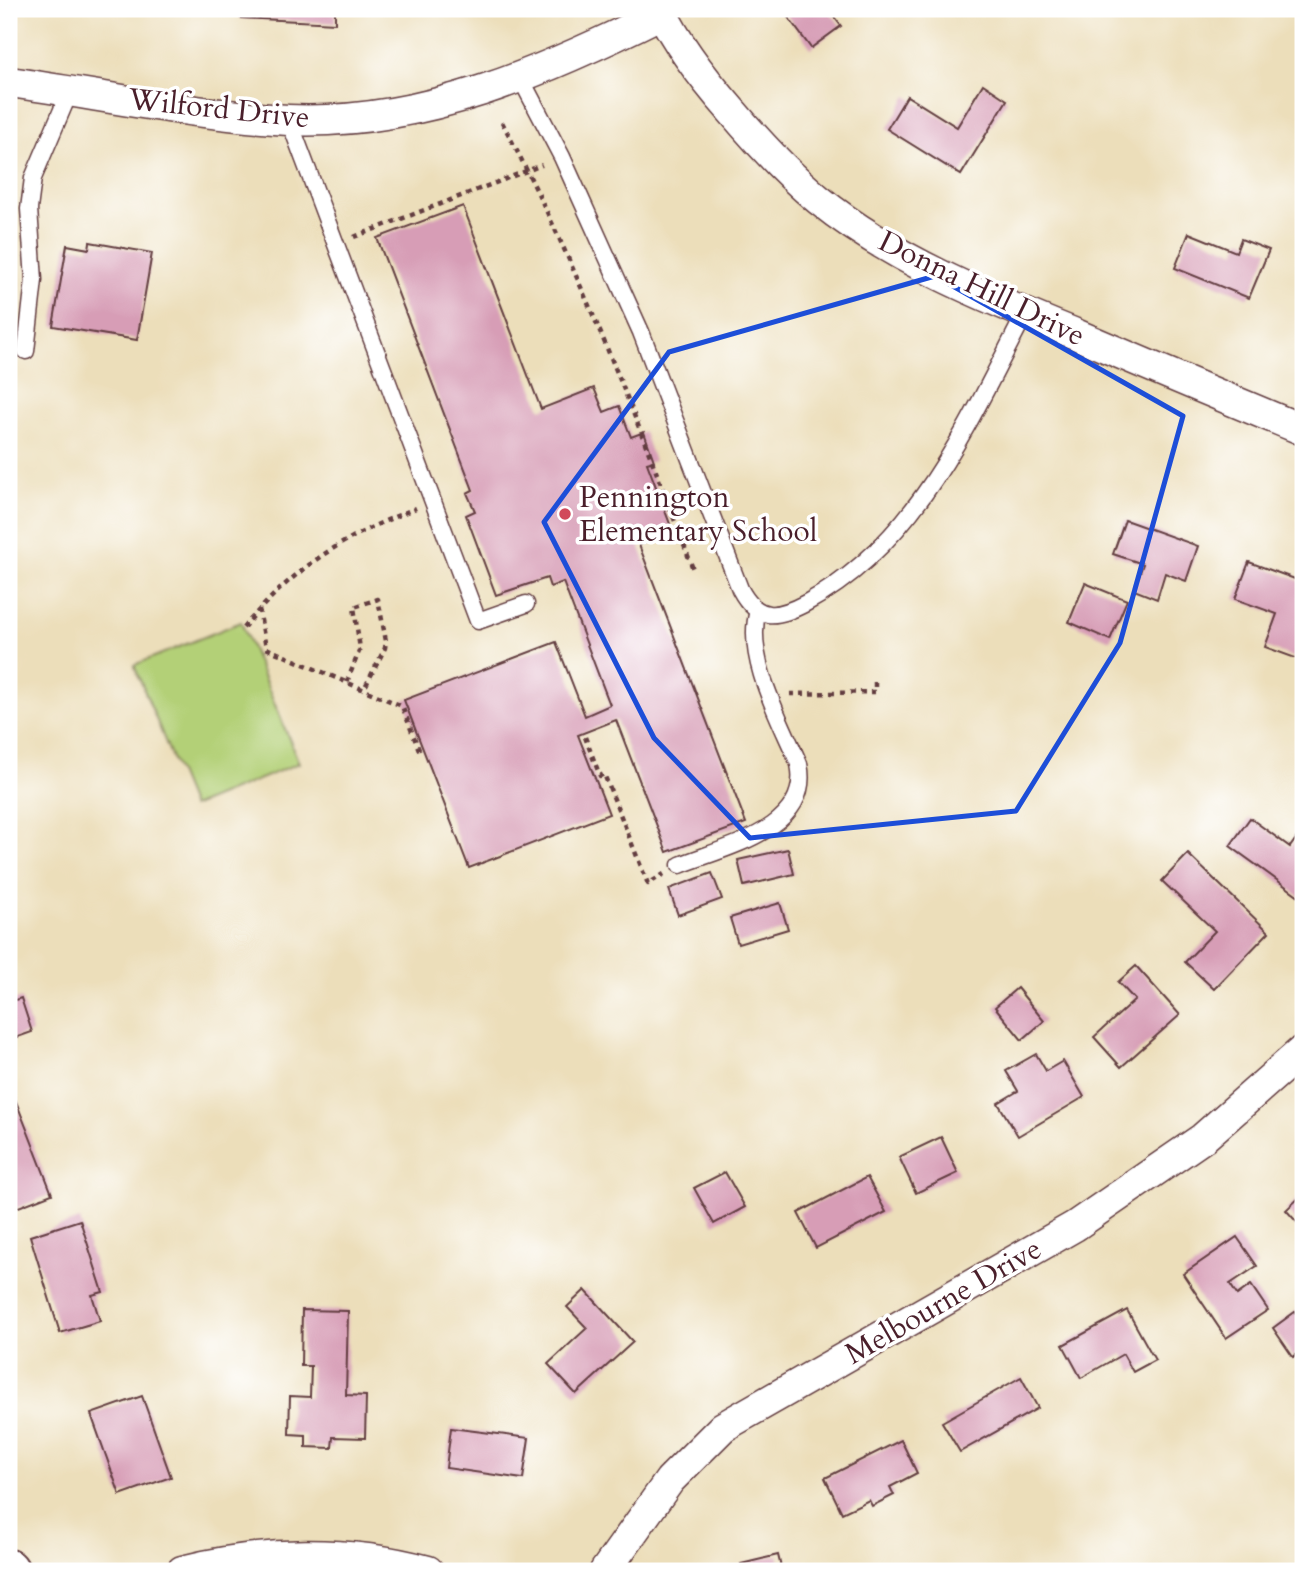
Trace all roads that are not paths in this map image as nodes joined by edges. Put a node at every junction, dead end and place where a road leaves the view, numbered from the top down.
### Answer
1 (661, 11) edge
2 (520, 77) junction
3 (9, 82) edge
4 (70, 91) junction
5 (289, 120) junction
6 (1025, 314) junction
7 (26, 351) dead end
8 (1303, 430) edge
9 (526, 604) dead end
10 (758, 611) junction
11 (680, 865) road end
12 (1303, 1050) edge
13 (182, 1571) edge
14 (428, 1571) edge
15 (605, 1571) edge

1 - 2 street, Wilford Drive
1 - 6 street, Donna Hill Drive
2 - 5 street, Wilford Drive
2 - 10 lane
3 - 4 street, Wilford Drive
4 - 5 street, Wilford Drive
4 - 7 lane
5 - 9 lane
6 - 8 street, Donna Hill Drive
6 - 10 lane
10 - 11 lane
12 - 15 street, Melbourne Drive
13 - 14 street

